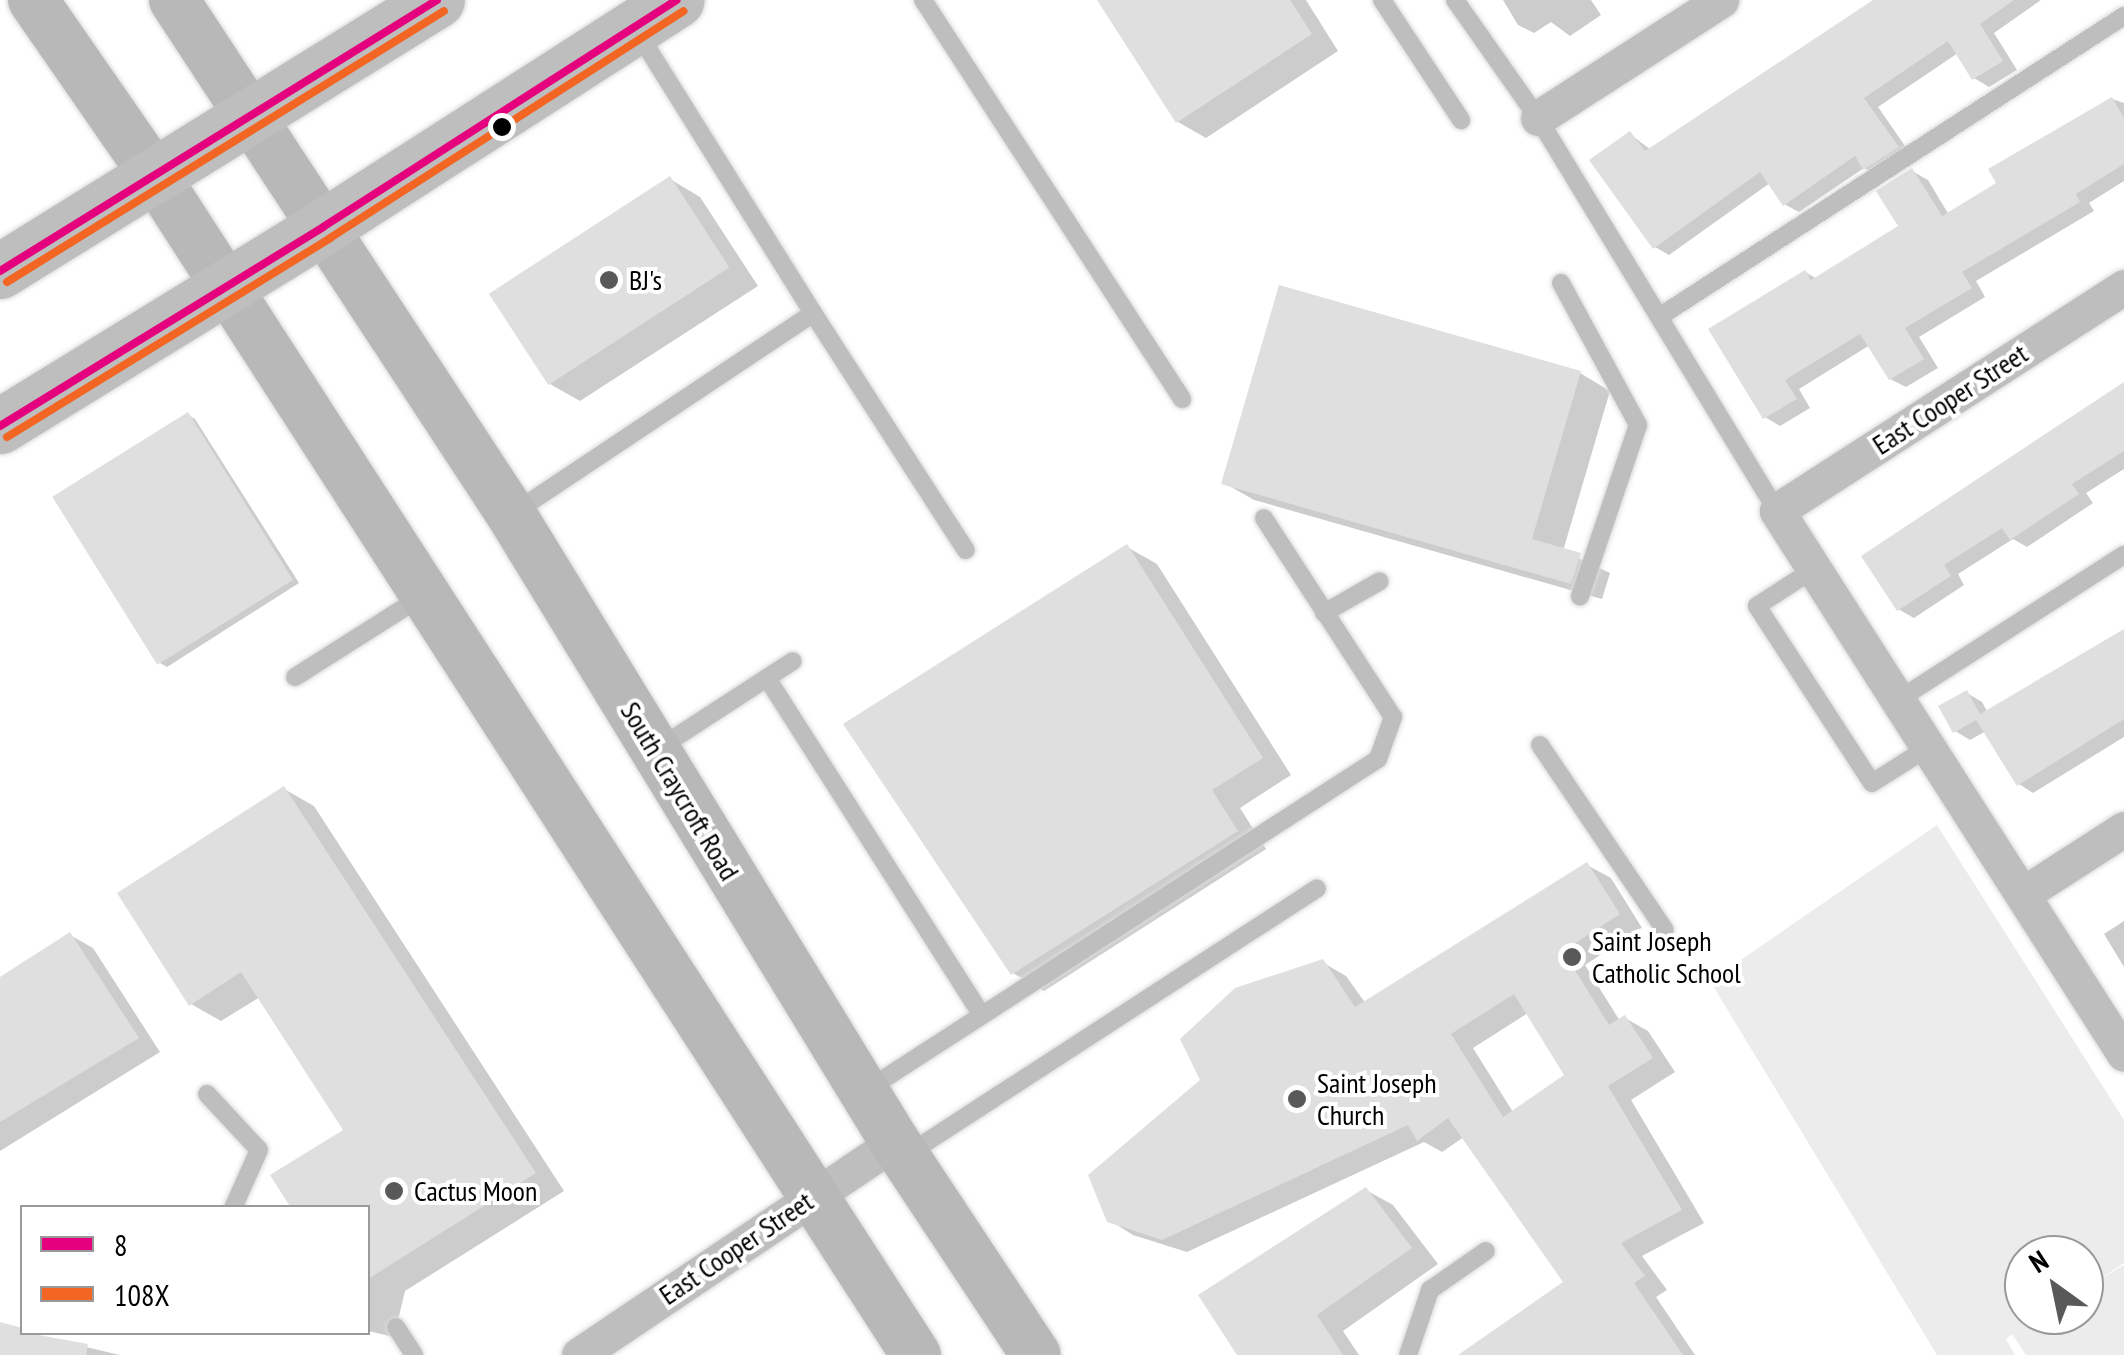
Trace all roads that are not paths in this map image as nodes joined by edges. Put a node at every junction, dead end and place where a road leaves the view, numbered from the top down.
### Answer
1 (33, 0) edge
2 (174, 0) edge
3 (436, 0) edge
4 (924, 0) edge
5 (1382, 0) edge
6 (1456, 0) edge
7 (1721, 0) edge
8 (656, 14) edge
9 (2124, 16) edge
10 (250, 117) junction
11 (1538, 118) junction
12 (1461, 120) dead end
13 (153, 173) junction
14 (323, 227) junction
15 (0, 271) edge
16 (1561, 283) dead end
17 (225, 286) junction
18 (2124, 287) edge
19 (813, 313) junction
20 (1659, 317) junction
21 (1182, 399) dead end
22 (0, 426) edge
23 (1777, 511) junction
24 (512, 514) junction
25 (1264, 518) dead end
26 (966, 550) dead end
27 (2124, 555) edge
28 (1814, 569) junction
29 (1380, 580) dead end
30 (423, 596) junction
31 (1580, 596) dead end
32 (1324, 613) junction
33 (793, 661) dead end
34 (295, 677) dead end
35 (767, 678) junction
36 (1898, 700) junction
37 (1540, 745) dead end
38 (1928, 748) junction
39 (656, 750) junction
40 (2124, 829) edge
41 (1316, 888) dead end
42 (2022, 894) junction
43 (1665, 930) dead end
44 (982, 1015) junction
45 (2124, 1054) edge
46 (864, 1091) junction
47 (207, 1094) dead end
48 (900, 1149) junction
49 (811, 1197) junction
50 (234, 1205) edge
51 (1486, 1251) dead end
52 (396, 1327) dead end
53 (414, 1355) edge
54 (579, 1355) edge
55 (916, 1355) edge
56 (1036, 1355) edge
57 (1408, 1355) edge

1 - 13 main road
2 - 10 main road, South Craycroft Road
3 - 10 main road
4 - 21 lane
5 - 12 lane
6 - 11 lane
7 - 11 street
8 - 14 main road
8 - 19 lane
9 - 20 lane
10 - 13 main road
10 - 14 main road, South Craycroft Road
11 - 20 lane
13 - 15 main road
13 - 17 main road
14 - 17 main road
14 - 24 main road, South Craycroft Road
16 - 31 lane
17 - 22 main road
17 - 30 main road
18 - 23 street, East Cooper Street
19 - 24 lane
19 - 26 lane
20 - 23 lane
23 - 28 street
24 - 39 main road, South Craycroft Road
25 - 32 lane
27 - 36 lane
28 - 36 street
28 - 38 lane
29 - 32 lane
30 - 34 lane
30 - 49 main road
32 - 44 lane
33 - 35 lane
35 - 39 lane
35 - 44 lane
36 - 38 street
37 - 43 lane
38 - 42 street
39 - 46 main road, South Craycroft Road
40 - 42 street
41 - 48 lane
42 - 45 street
44 - 46 lane
46 - 48 main road, South Craycroft Road
47 - 50 lane
48 - 49 street, East Cooper Street
48 - 56 main road, South Craycroft Road
49 - 54 street, East Cooper Street
49 - 55 main road
51 - 57 lane
52 - 53 lane

